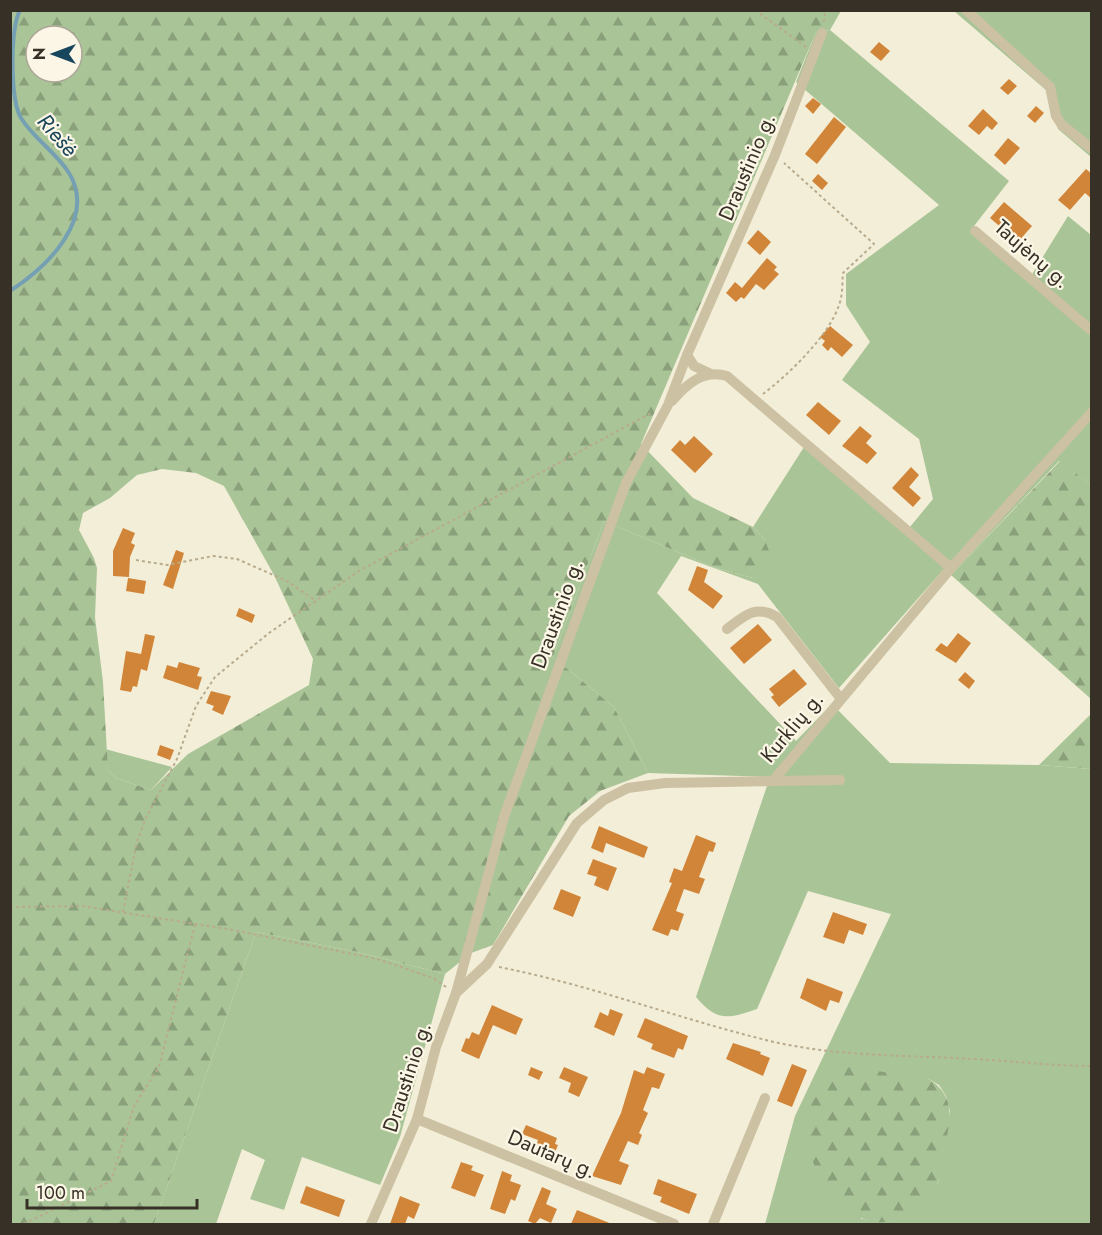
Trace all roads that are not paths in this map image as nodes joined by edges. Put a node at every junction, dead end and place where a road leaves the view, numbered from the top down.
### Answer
1 (966, 10) edge
2 (822, 33) dead end
3 (1092, 148) edge
4 (975, 231) dead end
5 (1092, 331) edge
6 (687, 355) junction
7 (709, 373) junction
8 (668, 405) junction
9 (1092, 412) edge
10 (951, 568) junction
11 (727, 629) dead end
12 (841, 699) junction
13 (840, 780) dead end
14 (773, 781) junction
15 (456, 993) junction
16 (765, 1098) dead end
17 (417, 1119) junction
18 (371, 1224) edge
19 (674, 1224) edge
20 (713, 1224) edge

1 - 3 street
2 - 6 street, Draustinio g.
4 - 5 street, Taujėnų g.
6 - 7 street
6 - 8 street, Draustinio g.
7 - 8 street
7 - 10 street
8 - 15 street, Draustinio g.
9 - 10 street, Kurklių g.
10 - 12 street, Kurklių g.
11 - 12 street
12 - 14 street, Kurklių g.
13 - 14 street
14 - 15 street, Kurklių g.
15 - 17 street, Draustinio g.
16 - 20 street
17 - 18 street, Draustinio g.
17 - 19 street, Dautarų g.

